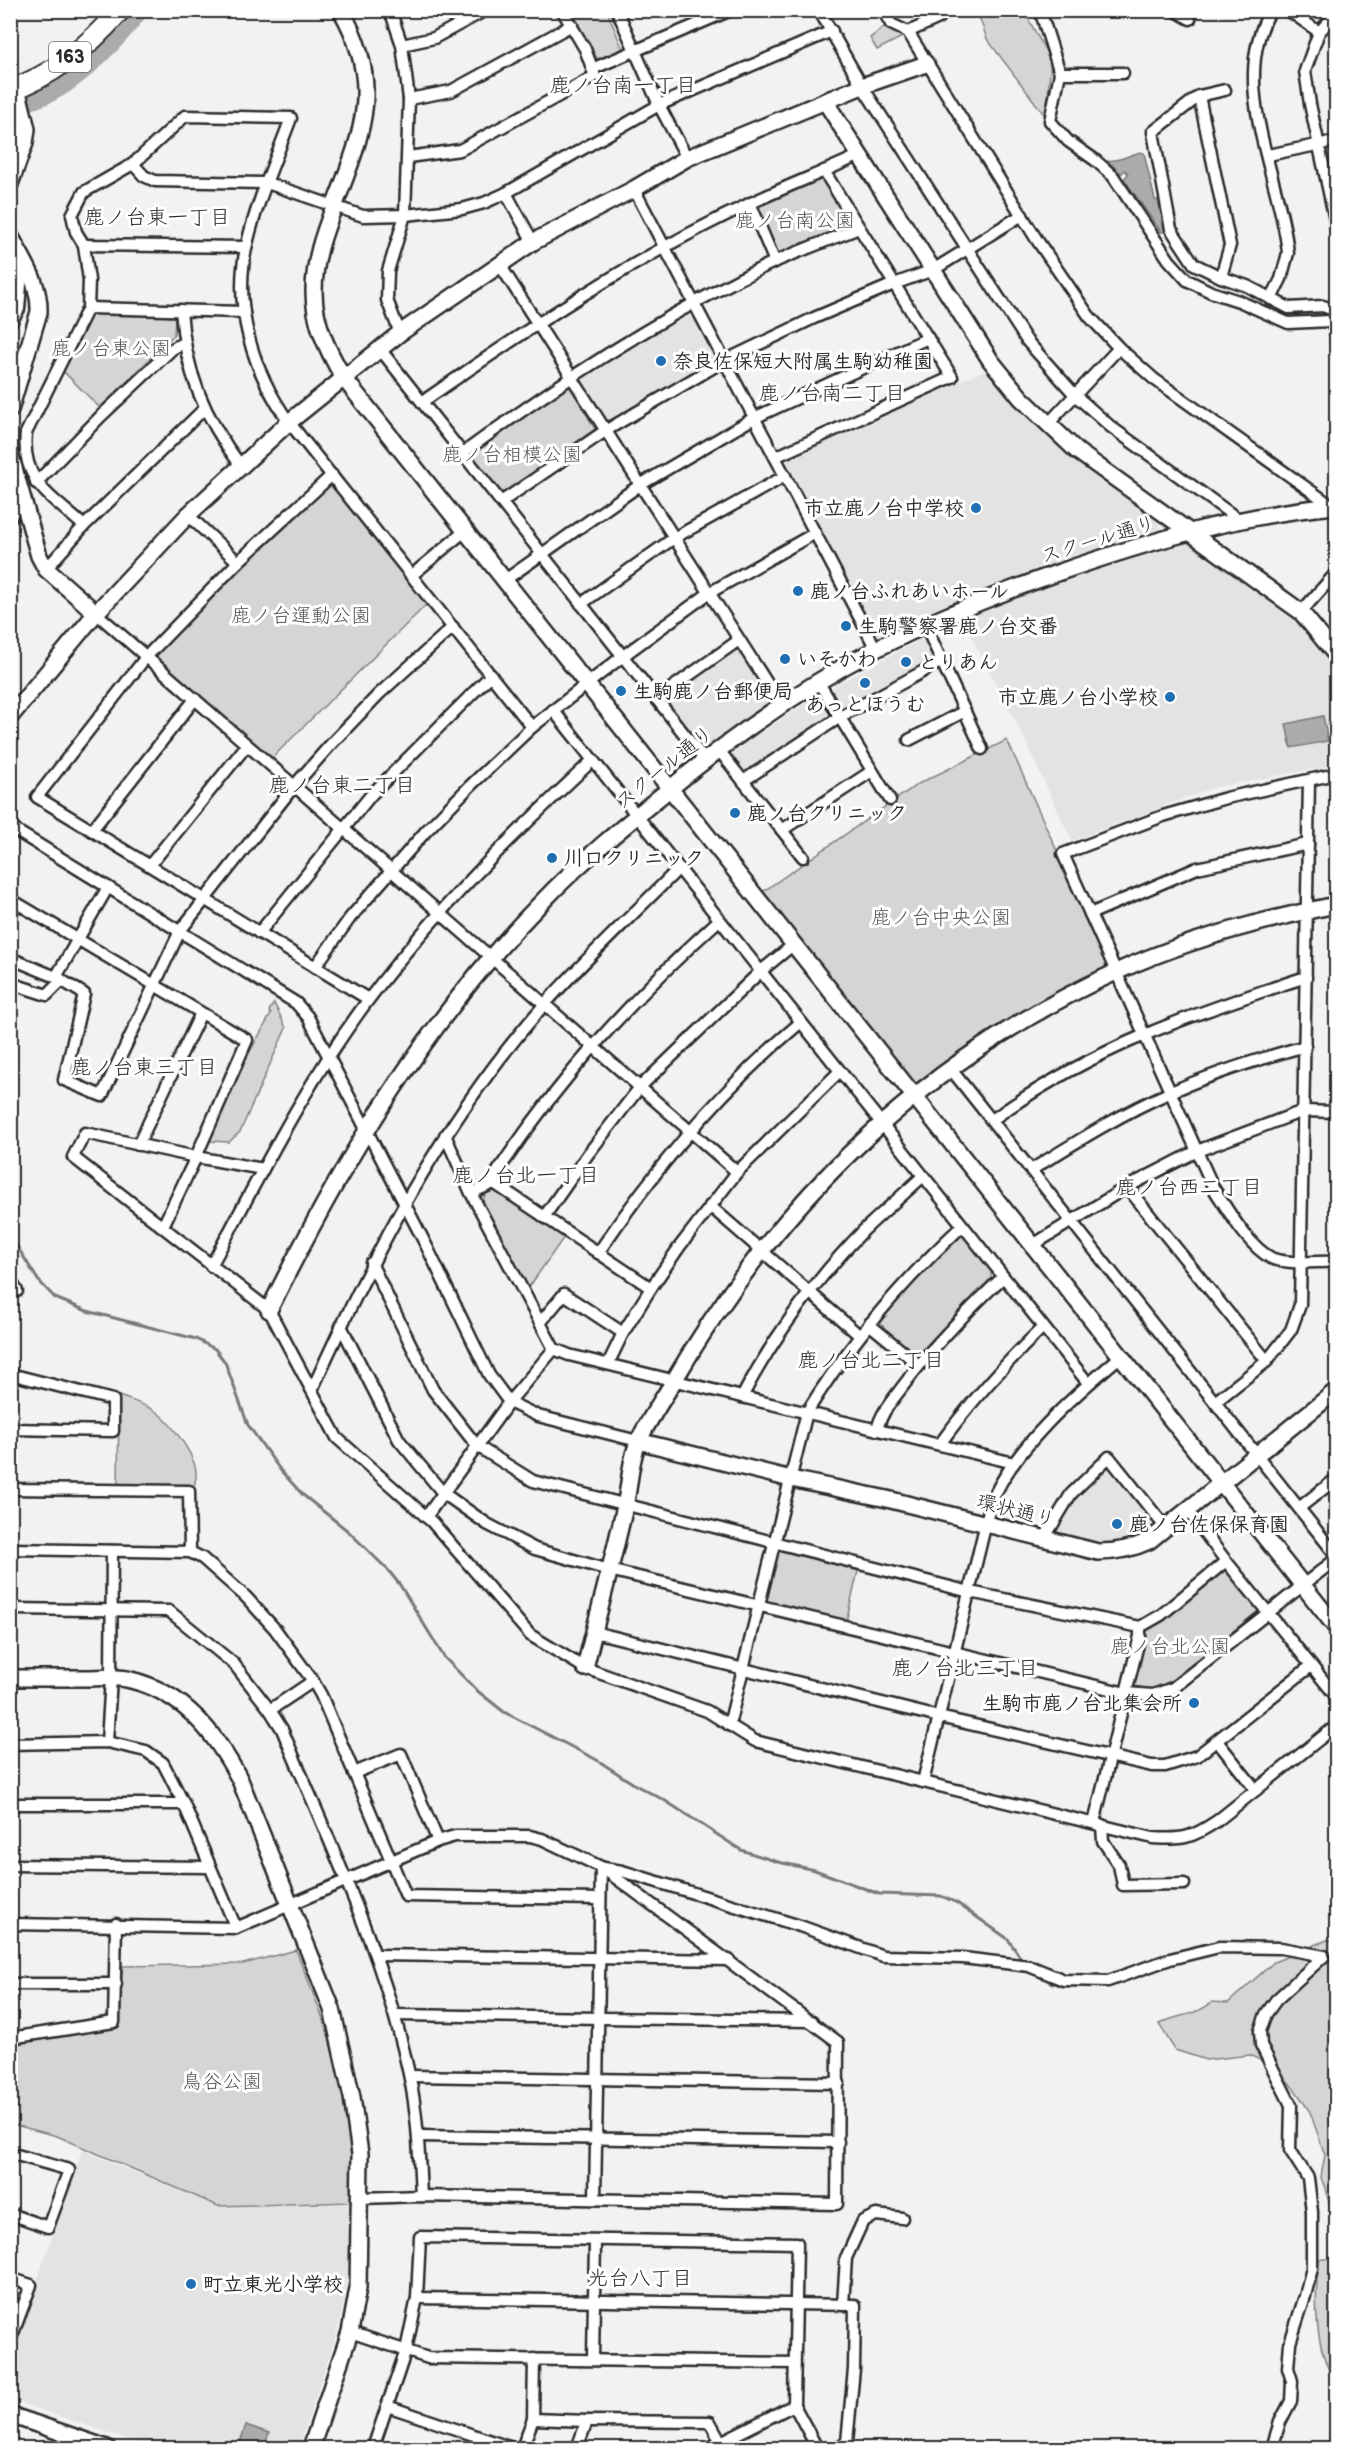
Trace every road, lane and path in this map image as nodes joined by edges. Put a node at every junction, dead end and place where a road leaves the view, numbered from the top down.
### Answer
1 (120, 10) edge
2 (341, 10) edge
3 (390, 10) edge
4 (486, 10) edge
5 (562, 10) edge
6 (617, 10) edge
7 (731, 10) edge
8 (819, 10) edge
9 (883, 10) edge
10 (1040, 10) edge
11 (1174, 10) edge
12 (1271, 10) edge
13 (1288, 10) edge
14 (1336, 14) edge
15 (939, 18) dead end
16 (1190, 19) dead end
17 (572, 25) junction
18 (832, 31) junction
19 (908, 32) junction
20 (1319, 33) junction
21 (402, 45) junction
22 (635, 51) junction
23 (926, 64) junction
24 (592, 69) junction
25 (1060, 73) junction
26 (1123, 73) dead end
27 (862, 86) junction
28 (1225, 90) dead end
29 (15, 93) edge
30 (1199, 96) junction
31 (409, 99) junction
32 (825, 101) junction
33 (659, 105) junction
34 (25, 123) junction
35 (10, 133) edge
36 (1336, 141) edge
37 (1319, 144) junction
38 (1268, 154) junction
39 (860, 155) junction
40 (408, 156) junction
41 (687, 158) junction
42 (133, 164) junction
43 (824, 171) junction
44 (267, 183) junction
45 (10, 184) edge
46 (634, 189) junction
47 (506, 193) junction
48 (750, 203) junction
49 (334, 207) junction
50 (405, 215) junction
51 (1022, 215) junction
52 (1336, 225) edge
53 (859, 228) junction
54 (10, 235) edge
55 (533, 242) junction
56 (84, 245) junction
57 (246, 247) junction
58 (665, 248) junction
59 (967, 249) junction
60 (23, 259) junction
61 (775, 262) junction
62 (500, 265) junction
63 (933, 270) junction
64 (1221, 277) junction
65 (894, 284) junction
66 (1271, 299) junction
67 (694, 303) junction
68 (88, 308) junction
69 (181, 310) junction
70 (1336, 311) edge
71 (244, 312) junction
72 (536, 323) junction
73 (10, 324) edge
74 (400, 333) junction
75 (1336, 336) edge
76 (928, 338) junction
77 (183, 343) junction
78 (1119, 348) junction
79 (380, 349) junction
80 (724, 361) junction
81 (343, 377) junction
82 (570, 377) junction
83 (1075, 395) junction
84 (422, 402) junction
85 (205, 408) junction
86 (10, 410) edge
87 (754, 418) junction
88 (289, 422) junction
89 (1048, 423) junction
90 (605, 431) junction
91 (462, 453) junction
92 (10, 454) edge
93 (775, 457) junction
94 (241, 466) junction
95 (332, 475) junction
96 (785, 476) junction
97 (36, 483) junction
98 (640, 484) junction
99 (21, 496) junction
100 (501, 502) junction
101 (1334, 506) edge
102 (189, 515) junction
103 (10, 519) edge
104 (1238, 519) junction
105 (84, 526) junction
106 (466, 530) junction
107 (815, 533) junction
108 (1192, 533) junction
109 (674, 538) junction
110 (541, 553) junction
111 (238, 562) junction
112 (46, 569) junction
113 (1336, 573) edge
114 (411, 576) junction
115 (505, 580) junction
116 (710, 593) junction
117 (581, 604) junction
118 (1301, 612) junction
119 (96, 613) junction
120 (453, 627) junction
121 (926, 627) junction
122 (740, 640) junction
123 (876, 649) junction
124 (1336, 655) edge
125 (623, 656) junction
126 (146, 657) junction
127 (942, 661) junction
128 (491, 675) junction
129 (819, 683) junction
130 (588, 684) junction
131 (195, 699) junction
132 (657, 699) junction
133 (781, 705) junction
134 (554, 710) junction
135 (965, 711) junction
136 (10, 717) edge
137 (840, 717) junction
138 (532, 727) junction
139 (909, 740) dead end
140 (247, 745) junction
141 (718, 749) junction
142 (982, 749) dead end
143 (704, 759) junction
144 (593, 760) junction
145 (872, 771) junction
146 (1336, 774) edge
147 (1309, 780) junction
148 (743, 781) junction
149 (294, 786) junction
150 (670, 788) junction
151 (890, 800) dead end
152 (637, 815) junction
153 (10, 827) edge
154 (343, 828) junction
155 (92, 830) junction
156 (782, 830) junction
157 (1308, 844) junction
158 (803, 857) dead end
159 (150, 865) junction
160 (679, 868) junction
161 (391, 870) junction
162 (108, 887) junction
163 (10, 899) edge
164 (205, 899) junction
165 (1336, 905) edge
166 (1307, 911) junction
167 (439, 912) junction
168 (1090, 914) junction
169 (719, 920) junction
170 (180, 931) junction
171 (259, 933) junction
172 (78, 939) junction
173 (794, 944) junction
174 (492, 957) junction
175 (10, 958) edge
176 (315, 967) junction
177 (761, 972) junction
178 (1116, 972) junction
179 (1306, 977) junction
180 (59, 978) junction
181 (10, 983) edge
182 (155, 984) junction
183 (368, 999) junction
184 (545, 1004) junction
185 (201, 1013) junction
186 (801, 1022) junction
187 (1144, 1034) junction
188 (593, 1046) junction
189 (1305, 1046) junction
190 (329, 1058) junction
191 (950, 1068) junction
192 (840, 1071) junction
193 (640, 1087) junction
194 (1170, 1092) junction
195 (914, 1095) junction
196 (1303, 1111) junction
197 (1336, 1112) edge
198 (992, 1120) junction
199 (881, 1123) junction
200 (689, 1130) junction
201 (366, 1131) junction
202 (445, 1135) junction
203 (138, 1146) junction
204 (1197, 1151) junction
205 (196, 1157) junction
206 (263, 1169) junction
207 (1031, 1170) junction
208 (737, 1172) junction
209 (923, 1176) junction
210 (494, 1183) junction
211 (1127, 1186) junction
212 (471, 1193) junction
213 (404, 1202) junction
214 (710, 1206) junction
215 (544, 1216) junction
216 (1071, 1220) junction
217 (163, 1226) junction
218 (962, 1226) junction
219 (1033, 1245) junction
220 (760, 1250) junction
221 (598, 1253) junction
222 (1301, 1261) junction
223 (1336, 1262) edge
224 (371, 1263) junction
225 (211, 1266) junction
226 (1003, 1277) junction
227 (10, 1279) edge
228 (651, 1288) junction
229 (17, 1291) dead end
230 (811, 1293) junction
231 (269, 1310) junction
232 (540, 1323) junction
233 (869, 1324) junction
234 (341, 1326) junction
235 (1043, 1327) junction
236 (623, 1333) junction
237 (859, 1335) junction
238 (554, 1349) junction
239 (1121, 1356) junction
240 (1267, 1361) junction
241 (608, 1364) junction
242 (919, 1365) junction
243 (10, 1374) edge
244 (674, 1380) junction
245 (1088, 1383) junction
246 (312, 1390) junction
247 (1336, 1391) edge
248 (742, 1396) junction
249 (509, 1402) junction
250 (1215, 1402) junction
251 (807, 1412) junction
252 (10, 1429) edge
253 (877, 1430) junction
254 (638, 1441) junction
255 (940, 1444) junction
256 (477, 1446) junction
257 (1257, 1455) junction
258 (1014, 1463) junction
259 (791, 1479) junction
260 (1336, 1479) edge
261 (1222, 1482) junction
262 (10, 1489) edge
263 (443, 1493) junction
264 (626, 1505) junction
265 (1299, 1508) junction
266 (1188, 1511) junction
267 (426, 1517) junction
268 (986, 1524) junction
269 (1166, 1528) junction
270 (1044, 1539) junction
271 (775, 1543) junction
272 (10, 1549) edge
273 (112, 1551) junction
274 (190, 1552) junction
275 (1336, 1557) edge
276 (1226, 1561) junction
277 (609, 1570) junction
278 (1304, 1585) junction
279 (970, 1592) junction
280 (759, 1605) junction
281 (10, 1609) edge
282 (111, 1611) junction
283 (1270, 1612) junction
284 (1140, 1627) junction
285 (1336, 1627) edge
286 (594, 1632) junction
287 (955, 1652) junction
288 (1311, 1666) junction
289 (585, 1668) junction
290 (744, 1668) junction
291 (10, 1677) edge
292 (111, 1678) junction
293 (313, 1681) junction
294 (1126, 1693) junction
295 (1336, 1696) edge
296 (270, 1710) junction
297 (939, 1717) junction
298 (729, 1725) junction
299 (1336, 1726) edge
300 (1217, 1741) junction
301 (107, 1742) junction
302 (10, 1744) edge
303 (1110, 1758) junction
304 (354, 1773) junction
305 (923, 1782) junction
306 (1256, 1790) junction
307 (10, 1804) edge
308 (184, 1804) junction
309 (1098, 1824) junction
310 (438, 1841) junction
311 (392, 1862) junction
312 (10, 1864) edge
313 (209, 1867) junction
314 (601, 1867) junction
315 (345, 1881) junction
316 (1184, 1884) dead end
317 (600, 1899) junction
318 (289, 1905) junction
319 (10, 1924) edge
320 (116, 1924) junction
321 (236, 1928) junction
322 (376, 1955) junction
323 (598, 1959) junction
324 (729, 1960) junction
325 (10, 1984) edge
326 (116, 1984) junction
327 (396, 2015) junction
328 (598, 2019) junction
329 (813, 2021) junction
330 (10, 2038) edge
331 (410, 2076) junction
332 (598, 2079) junction
333 (839, 2083) junction
334 (418, 2136) junction
335 (596, 2139) junction
336 (838, 2142) junction
337 (10, 2152) edge
338 (421, 2196) junction
339 (360, 2198) junction
340 (595, 2199) junction
341 (10, 2214) edge
342 (902, 2218) dead end
343 (595, 2241) junction
344 (10, 2278) edge
345 (417, 2298) junction
346 (594, 2299) junction
347 (796, 2303) junction
348 (843, 2305) junction
349 (350, 2332) junction
350 (10, 2340) edge
351 (406, 2350) junction
352 (534, 2359) junction
353 (593, 2360) junction
354 (794, 2363) junction
355 (794, 2405) junction
356 (387, 2406) junction
357 (10, 2415) edge
358 (533, 2419) junction
359 (587, 2421) junction
360 (720, 2442) junction
361 (107, 2448) edge
362 (311, 2448) edge
363 (373, 2448) edge
364 (512, 2448) edge
365 (522, 2448) edge
366 (577, 2448) edge
367 (709, 2448) edge
368 (817, 2448) edge
369 (836, 2448) edge
370 (1272, 2448) edge

1 - 29 highway, 163
2 - 49 street
3 - 21 street
4 - 21 street
5 - 17 street
6 - 22 street
7 - 22 street
8 - 18 street
9 - 19 street
10 - 25 street
11 - 16 street
12 - 38 street
13 - 20 street
14 - 20 street
15 - 19 street
17 - 24 street
17 - 31 street
18 - 27 street
18 - 33 street
19 - 23 street
20 - 37 street
21 - 31 street
22 - 24 street
22 - 33 street
23 - 27 street
23 - 51 street
24 - 40 street
25 - 26 street
25 - 75 street
27 - 32 street
27 - 59 street
28 - 30 street
29 - 34 street
30 - 64 street
30 - 64 street
31 - 40 street
32 - 39 street
32 - 41 street
33 - 41 street
33 - 47 street
34 - 35 street
34 - 45 street
36 - 37 street
37 - 38 street
37 - 52 street
38 - 66 street
39 - 43 street
39 - 63 street
40 - 50 street
41 - 46 street
42 - 44 street
42 - 44 street
42 - 56 street
43 - 48 street
43 - 53 street
44 - 49 street
44 - 57 street
46 - 55 street
46 - 58 street
47 - 50 street
47 - 55 street
48 - 58 street
48 - 61 street
49 - 50 street
49 - 81 street
50 - 74 street
51 - 59 street
51 - 78 street
53 - 61 street
53 - 65 street
54 - 60 street
55 - 62 street
56 - 57 street
56 - 68 street
57 - 71 street
58 - 67 street
58 - 72 street
59 - 63 street
59 - 83 street
60 - 73 street
60 - 86 street
61 - 67 street
62 - 72 street
62 - 74 street
63 - 65 street
63 - 89 street
64 - 66 street
65 - 76 street
65 - 80 street
66 - 70 street
67 - 80 street
67 - 82 street
68 - 69 street
68 - 97 street
69 - 71 street
69 - 77 street
71 - 88 street
72 - 82 street
72 - 84 street
74 - 79 street
76 - 87 street
76 - 93 street
77 - 85 street
77 - 97 street
78 - 83 street
78 - 101 street
79 - 81 street
79 - 84 street
80 - 87 street
80 - 90 street
81 - 88 street
81 - 106 street
82 - 90 street
82 - 91 street
83 - 89 street
83 - 104 street
84 - 91 street
85 - 94 street
85 - 105 street
87 - 93 street
87 - 98 street
88 - 94 street
88 - 95 street
89 - 108 street
90 - 98 street
90 - 100 street
91 - 100 street
92 - 99 street
93 - 96 street
94 - 102 street
95 - 111 street
95 - 114 street
96 - 107 street
96 - 109 street
97 - 105 street
98 - 109 street
98 - 110 street
99 - 103 street
99 - 112 street
100 - 110 street
101 - 104 street, スクール通り
102 - 111 street
102 - 119 street
104 - 108 street, スクール通り
105 - 112 street
106 - 114 street
106 - 115 street
107 - 116 street
107 - 123 street
108 - 118 street
108 - 121 street, スクール通り
109 - 116 street
109 - 117 street
110 - 115 street
110 - 117 street
111 - 126 street
112 - 119 street
113 - 118 street
114 - 120 street
115 - 130 street
116 - 122 street
116 - 125 street
117 - 125 street
118 - 124 street
119 - 126 street
119 - 136 street
120 - 128 street
120 - 149 street
121 - 123 street, スクール通り
121 - 127 street
122 - 132 street
122 - 133 street
123 - 129 street, スクール通り
125 - 130 street
125 - 132 street
126 - 131 street
126 - 155 street
127 - 135 street
127 - 137 street
128 - 138 street
128 - 154 street
129 - 133 street, スクール通り
129 - 137 street
130 - 134 street
130 - 150 street
131 - 140 street
131 - 155 street
132 - 143 street
133 - 141 street, スクール通り
134 - 138 street
134 - 144 street
135 - 139 street
135 - 142 street
137 - 145 street
137 - 148 street
138 - 161 street
140 - 149 street
140 - 159 street
141 - 143 street, スクール通り
141 - 148 street
143 - 150 street, スクール通り
144 - 152 street
144 - 167 street
145 - 151 street
145 - 156 street
146 - 147 street
147 - 157 street
147 - 168 street
148 - 156 street
149 - 154 street
149 - 164 street
150 - 152 street, スクール通り
150 - 173 street
152 - 160 street
152 - 174 street, スクール通り
153 - 162 street
154 - 161 street
154 - 171 street
155 - 159 street
156 - 158 street
157 - 166 street
157 - 168 street
159 - 164 street
160 - 169 street
160 - 184 street
161 - 167 street
161 - 176 street
162 - 170 street
162 - 172 street
163 - 172 street
164 - 170 street
164 - 171 street
165 - 166 street
166 - 178 street
166 - 179 street
167 - 174 street
167 - 183 street
168 - 178 street
169 - 177 street
169 - 188 street
170 - 182 street
170 - 190 street
171 - 176 street
172 - 180 street
172 - 182 street
173 - 177 street
173 - 195 street
174 - 184 street
174 - 201 street, スクール通り
175 - 180 street
176 - 183 street
177 - 186 street
177 - 193 street
178 - 187 street
178 - 191 street
179 - 187 street
179 - 189 street
180 - 181 street
180 - 182 street
182 - 185 street
183 - 190 street
184 - 188 street
184 - 202 street
185 - 203 street
185 - 205 street
186 - 192 street
186 - 200 street
187 - 194 street
187 - 198 street
188 - 193 street
188 - 210 street
189 - 194 street
189 - 196 street
190 - 201 street
190 - 206 street
191 - 195 street
191 - 198 street
192 - 199 street
192 - 208 street
193 - 200 street
193 - 215 street
194 - 204 street
194 - 207 street
195 - 199 street
195 - 219 street
196 - 197 street
196 - 204 street
196 - 222 street
198 - 207 street
199 - 209 street
199 - 220 street
200 - 208 street
200 - 221 street
201 - 213 street
201 - 231 street, スクール通り
202 - 212 street
202 - 213 street
203 - 205 street
203 - 217 street
204 - 211 street
204 - 222 street
205 - 206 street
205 - 217 street
206 - 225 street
207 - 216 street
208 - 214 street
209 - 218 street
209 - 230 street
210 - 212 street
210 - 215 street
211 - 216 street
211 - 240 street
212 - 232 street
213 - 224 street
213 - 249 street
214 - 220 street
214 - 228 street
215 - 221 street
216 - 219 street
216 - 250 street
217 - 225 street
218 - 226 street
218 - 233 street
219 - 239 street
220 - 230 street
220 - 244 street
221 - 228 street
222 - 223 street
222 - 240 street
224 - 234 street
224 - 256 street
225 - 231 street
226 - 235 street
226 - 242 street
227 - 229 street
228 - 236 street
230 - 237 street
230 - 248 street
231 - 246 street
232 - 236 street
232 - 238 street
233 - 237 street
233 - 242 street
234 - 246 street
234 - 263 street
235 - 245 street
235 - 255 street
236 - 241 street
237 - 251 street
238 - 241 street
238 - 249 street
239 - 245 street
239 - 261 street
240 - 250 street
241 - 244 street
242 - 253 street
243 - 252 street
244 - 248 street
244 - 254 street
245 - 258 street
246 - 267 street
247 - 257 street, 環状通り
248 - 251 street
249 - 254 street
249 - 256 street
250 - 257 street
251 - 253 street
251 - 259 street
253 - 255 street
254 - 259 street, 環状通り
254 - 264 street
255 - 258 street
256 - 263 street
256 - 264 street
257 - 261 street, 環状通り
257 - 265 street
258 - 268 street
259 - 268 street, 環状通り
259 - 271 street
260 - 265 street
261 - 266 street, 環状通り
261 - 278 street
262 - 274 street
263 - 267 street
263 - 277 street
264 - 271 street
264 - 277 street
265 - 275 street
266 - 269 street, 環状通り
266 - 276 street
267 - 289 street
268 - 270 street, 環状通り
268 - 279 street
269 - 270 street, 環状通り
269 - 270 street
271 - 279 street
271 - 280 street
272 - 273 street
273 - 274 street
273 - 282 street
274 - 293 street
275 - 278 street
276 - 283 street
276 - 284 street
277 - 280 street
277 - 286 street
278 - 283 street
278 - 285 street
279 - 284 street
279 - 287 street
280 - 287 street
280 - 290 street
281 - 282 street
282 - 292 street
282 - 296 street
283 - 288 street
283 - 294 street
284 - 294 street
286 - 289 street
286 - 290 street
287 - 294 street
287 - 297 street
288 - 295 street
288 - 300 street
289 - 298 street
290 - 297 street
290 - 298 street
291 - 292 street
292 - 301 street
292 - 318 street
293 - 296 street
293 - 304 street
294 - 303 street
296 - 315 street
297 - 303 street
297 - 305 street
298 - 305 street
299 - 306 street
300 - 303 street
300 - 306 street
301 - 302 street
301 - 308 street
303 - 309 street
304 - 310 street
304 - 311 street
305 - 309 street
306 - 309 street
307 - 308 street
308 - 313 street
309 - 316 street
310 - 311 street
310 - 314 street
311 - 315 street
311 - 317 street
312 - 313 street
313 - 321 street
314 - 317 street
314 - 324 street
314 - 370 street
315 - 318 street
315 - 322 street
317 - 323 street
318 - 321 street
318 - 339 street
319 - 320 street
320 - 321 street
320 - 326 street
322 - 323 street
322 - 327 street
323 - 324 street
323 - 328 street
324 - 329 street
325 - 326 street
326 - 330 street
327 - 328 street
327 - 331 street
328 - 329 street
328 - 332 street
329 - 333 street
331 - 332 street
331 - 334 street
332 - 333 street
332 - 335 street
333 - 336 street
334 - 335 street
334 - 338 street
335 - 336 street
335 - 340 street
336 - 340 street
337 - 341 street
338 - 339 street
338 - 340 street
339 - 349 street
342 - 348 street
343 - 345 street
343 - 346 street
343 - 347 street
344 - 350 street
345 - 346 street
345 - 351 street
346 - 347 street
346 - 353 street
347 - 348 street
347 - 354 street
348 - 369 street
349 - 351 street
349 - 362 street
351 - 352 street
351 - 356 street
352 - 353 street
352 - 358 street
353 - 354 street
354 - 355 street
355 - 360 street
355 - 368 street
356 - 363 street
356 - 364 street
357 - 361 street
358 - 359 street
358 - 365 street
359 - 360 street
359 - 366 street
360 - 367 street

